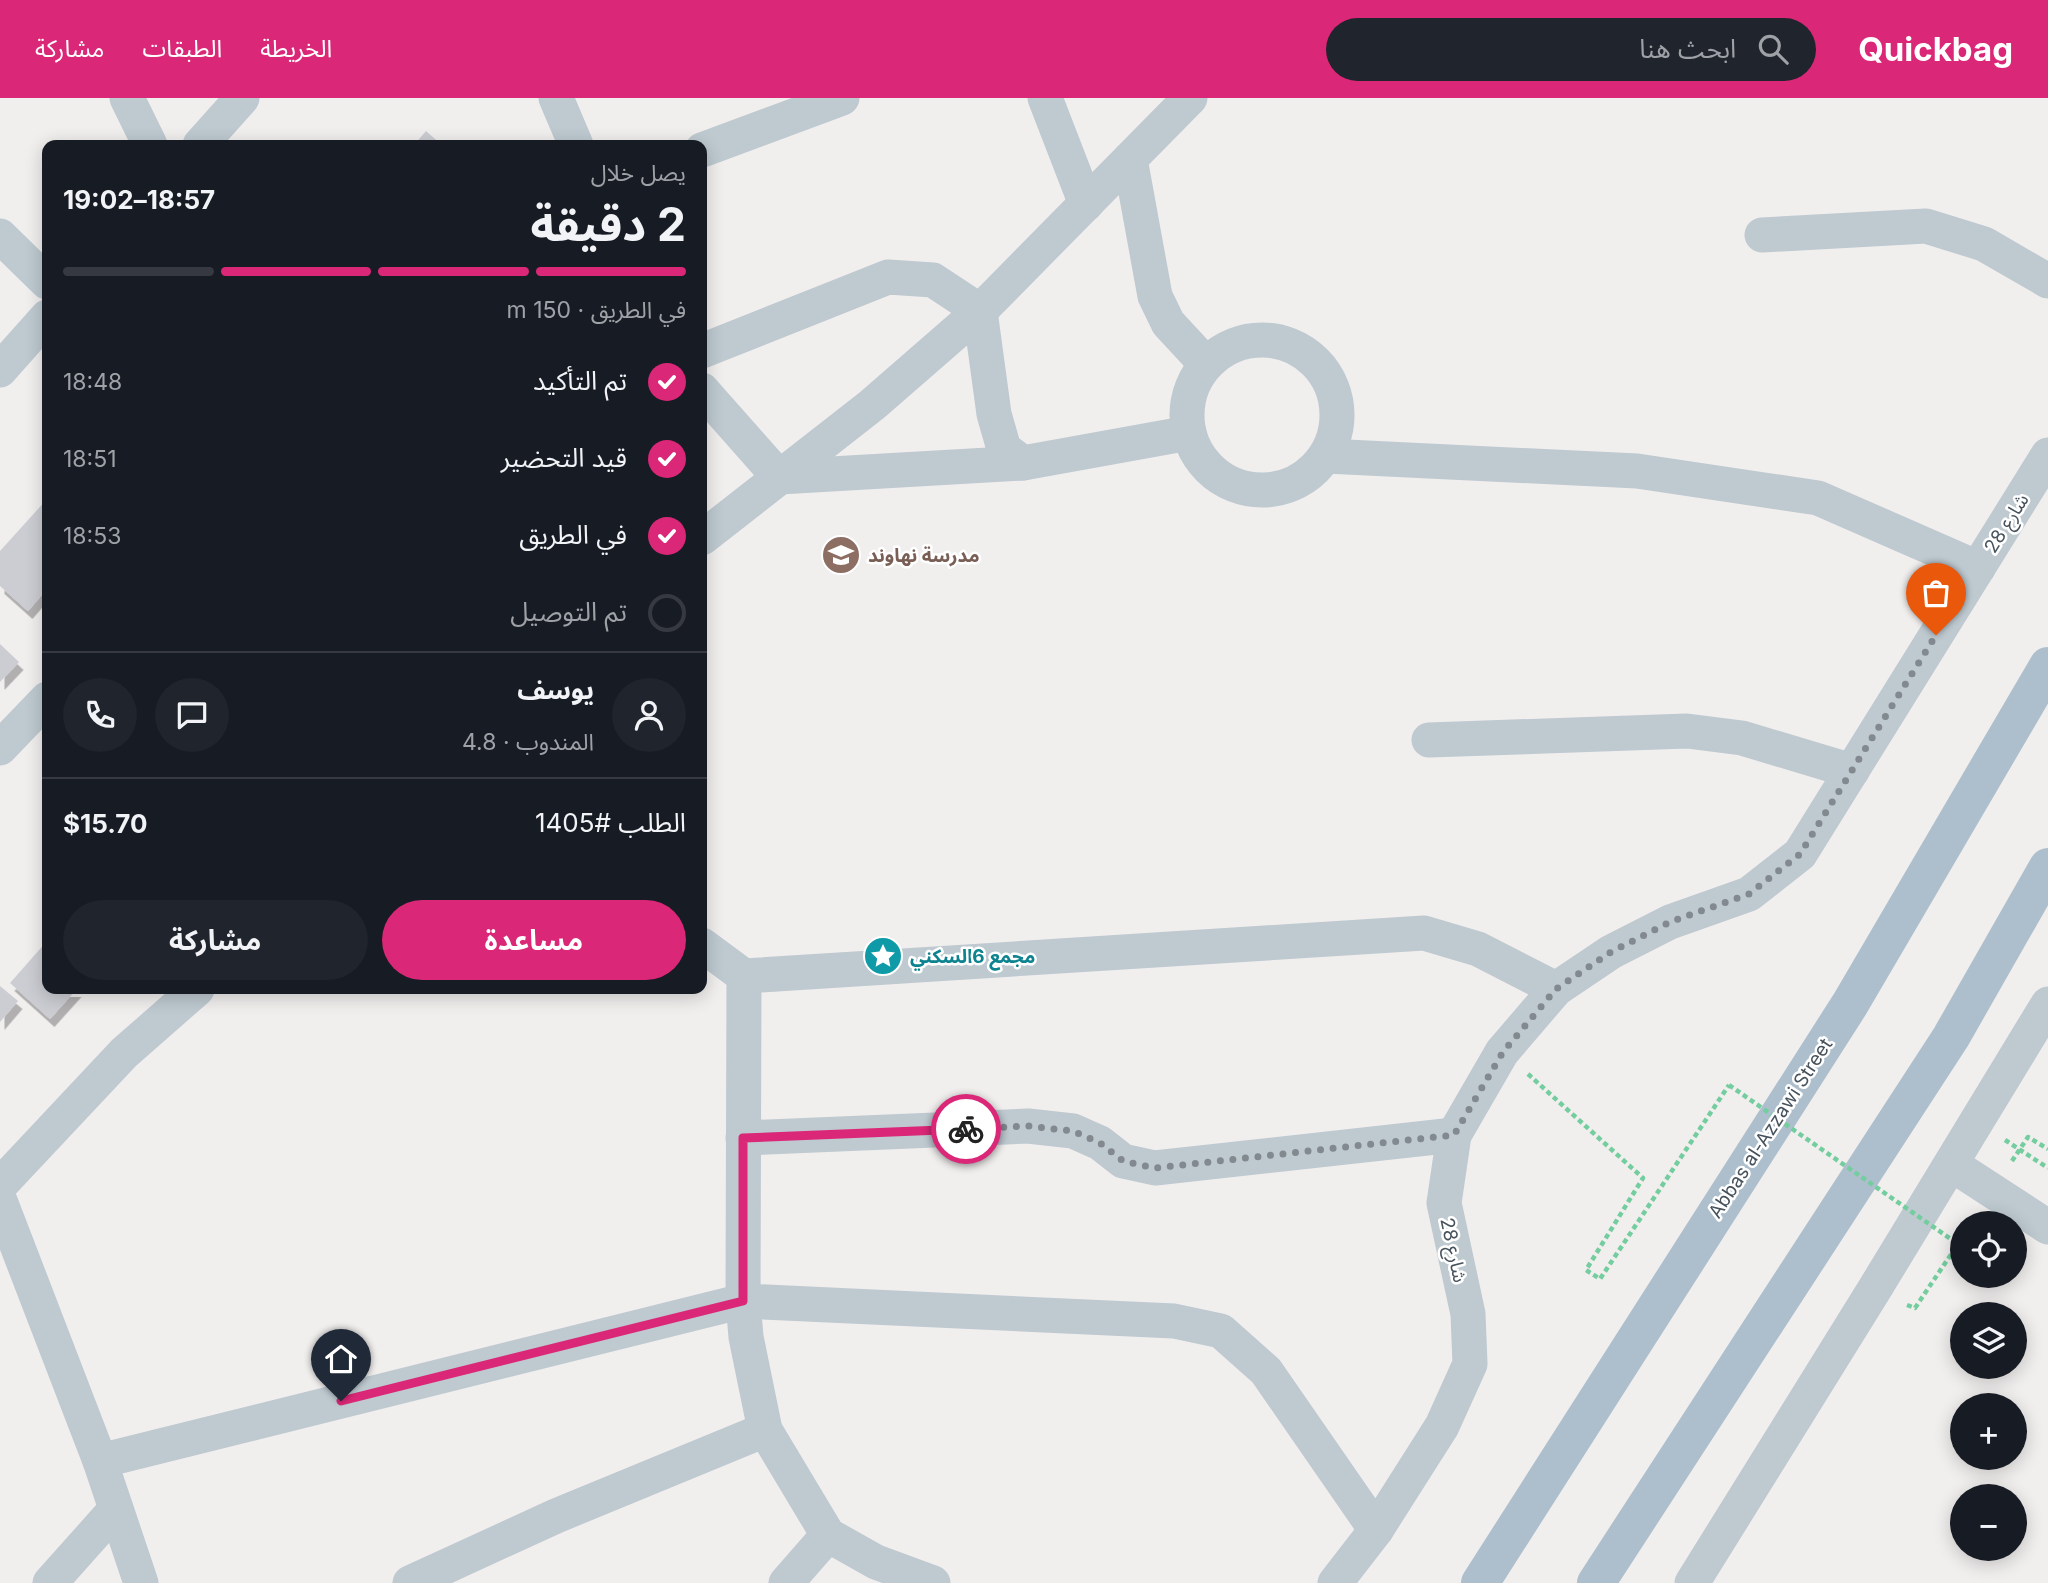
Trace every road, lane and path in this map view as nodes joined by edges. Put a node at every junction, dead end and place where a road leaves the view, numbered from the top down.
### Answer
1 (127, 98) edge
2 (242, 98) edge
3 (556, 98) edge
4 (842, 98) edge
5 (1045, 98) edge
6 (1190, 98) edge
7 (148, 140) edge
8 (204, 140) edge
9 (574, 140) edge
10 (707, 148) edge
11 (1130, 159) junction
12 (1086, 204) junction
13 (1762, 235) dead end
14 (0, 236) edge
15 (42, 277) edge
16 (2048, 281) edge
17 (980, 311) junction
18 (42, 323) edge
19 (707, 349) edge
20 (1206, 364) junction
21 (0, 370) edge
22 (707, 396) edge
23 (1189, 433) junction
24 (2048, 455) edge
25 (1326, 456) junction
26 (1023, 463) junction
27 (779, 477) junction
28 (707, 534) edge
29 (1978, 568) junction
30 (2048, 666) edge
31 (42, 704) edge
32 (1429, 740) dead end
33 (0, 748) edge
34 (1852, 771) junction
35 (2048, 867) edge
36 (707, 949) edge
37 (744, 975) junction
38 (1556, 989) junction
39 (191, 994) edge
40 (2048, 1004) edge
41 (1503, 1052) junction
42 (1454, 1135) junction
43 (743, 1138) junction
44 (2028, 1155) dead end
45 (1951, 1164) junction
46 (2048, 1168) edge
47 (0, 1185) edge
48 (0, 1201) edge
49 (2048, 1227) edge
50 (1950, 1238) edge
51 (1950, 1256) edge
52 (743, 1301) junction
53 (1916, 1308) dead end
54 (765, 1430) junction
55 (100, 1461) junction
56 (116, 1509) junction
57 (1376, 1530) junction
58 (828, 1535) junction
59 (50, 1583) edge
60 (141, 1583) edge
61 (410, 1583) edge
62 (786, 1583) edge
63 (933, 1583) edge
64 (1335, 1583) edge
65 (1480, 1583) edge
66 (1596, 1583) edge
67 (1692, 1583) edge

1 - 7 street
2 - 8 street
3 - 9 street
4 - 10 street
5 - 12 street
6 - 11 street
11 - 12 street
11 - 20 street
12 - 17 street
13 - 16 street
14 - 15 street
17 - 19 street
17 - 26 street
17 - 27 street
18 - 21 street
20 - 23 street
20 - 25 street
22 - 27 street
23 - 25 street
23 - 26 street
24 - 29 street, شارع 28
25 - 29 street
26 - 27 street
27 - 28 street
29 - 34 street, شارع 28
30 - 65 main road, Abbas al-Azzawi Street
31 - 33 street
32 - 34 street
34 - 38 street, شارع 28
35 - 66 main road
36 - 37 street
37 - 38 street
37 - 43 street
38 - 41 street, شارع 28
39 - 47 street
40 - 45 street
41 - 42 street, شارع 28
41 - 50 path, bridge
42 - 43 street
42 - 57 street, شارع 28
43 - 52 street
44 - 46 path
45 - 49 street
45 - 67 street
48 - 55 street
51 - 53 path
52 - 54 street
52 - 55 street
52 - 57 street
54 - 58 street
54 - 61 street
55 - 56 street
56 - 59 street
56 - 60 street
57 - 64 street, شارع 28
58 - 62 street
58 - 63 street

